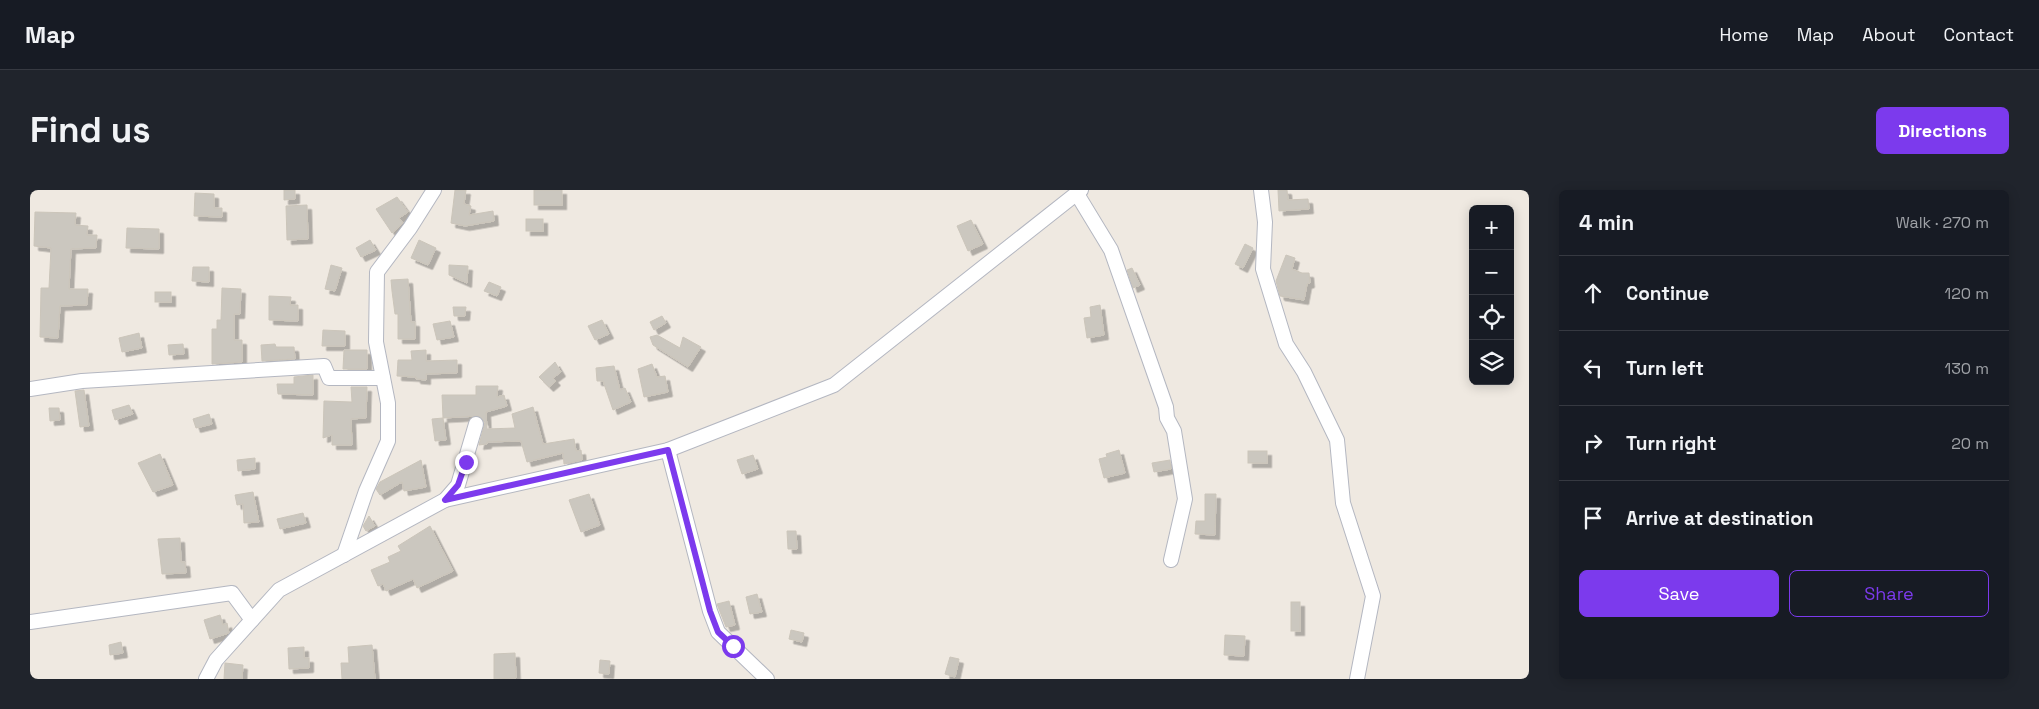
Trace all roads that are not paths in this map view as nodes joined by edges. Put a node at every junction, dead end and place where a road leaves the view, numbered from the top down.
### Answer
1 (434, 190) edge
2 (1261, 190) edge
3 (1079, 192) edge
4 (383, 378) junction
5 (30, 389) edge
6 (476, 424) dead end
7 (668, 450) junction
8 (445, 500) junction
9 (344, 555) junction
10 (1171, 560) dead end
11 (252, 620) junction
12 (30, 622) edge
13 (206, 679) edge
14 (767, 679) edge
15 (1357, 679) edge

1 - 4 street
2 - 15 street
3 - 7 street
3 - 10 street
4 - 5 street
4 - 9 street
6 - 8 street
7 - 8 street
7 - 14 street
8 - 9 street
9 - 11 street
11 - 12 street
11 - 13 street

